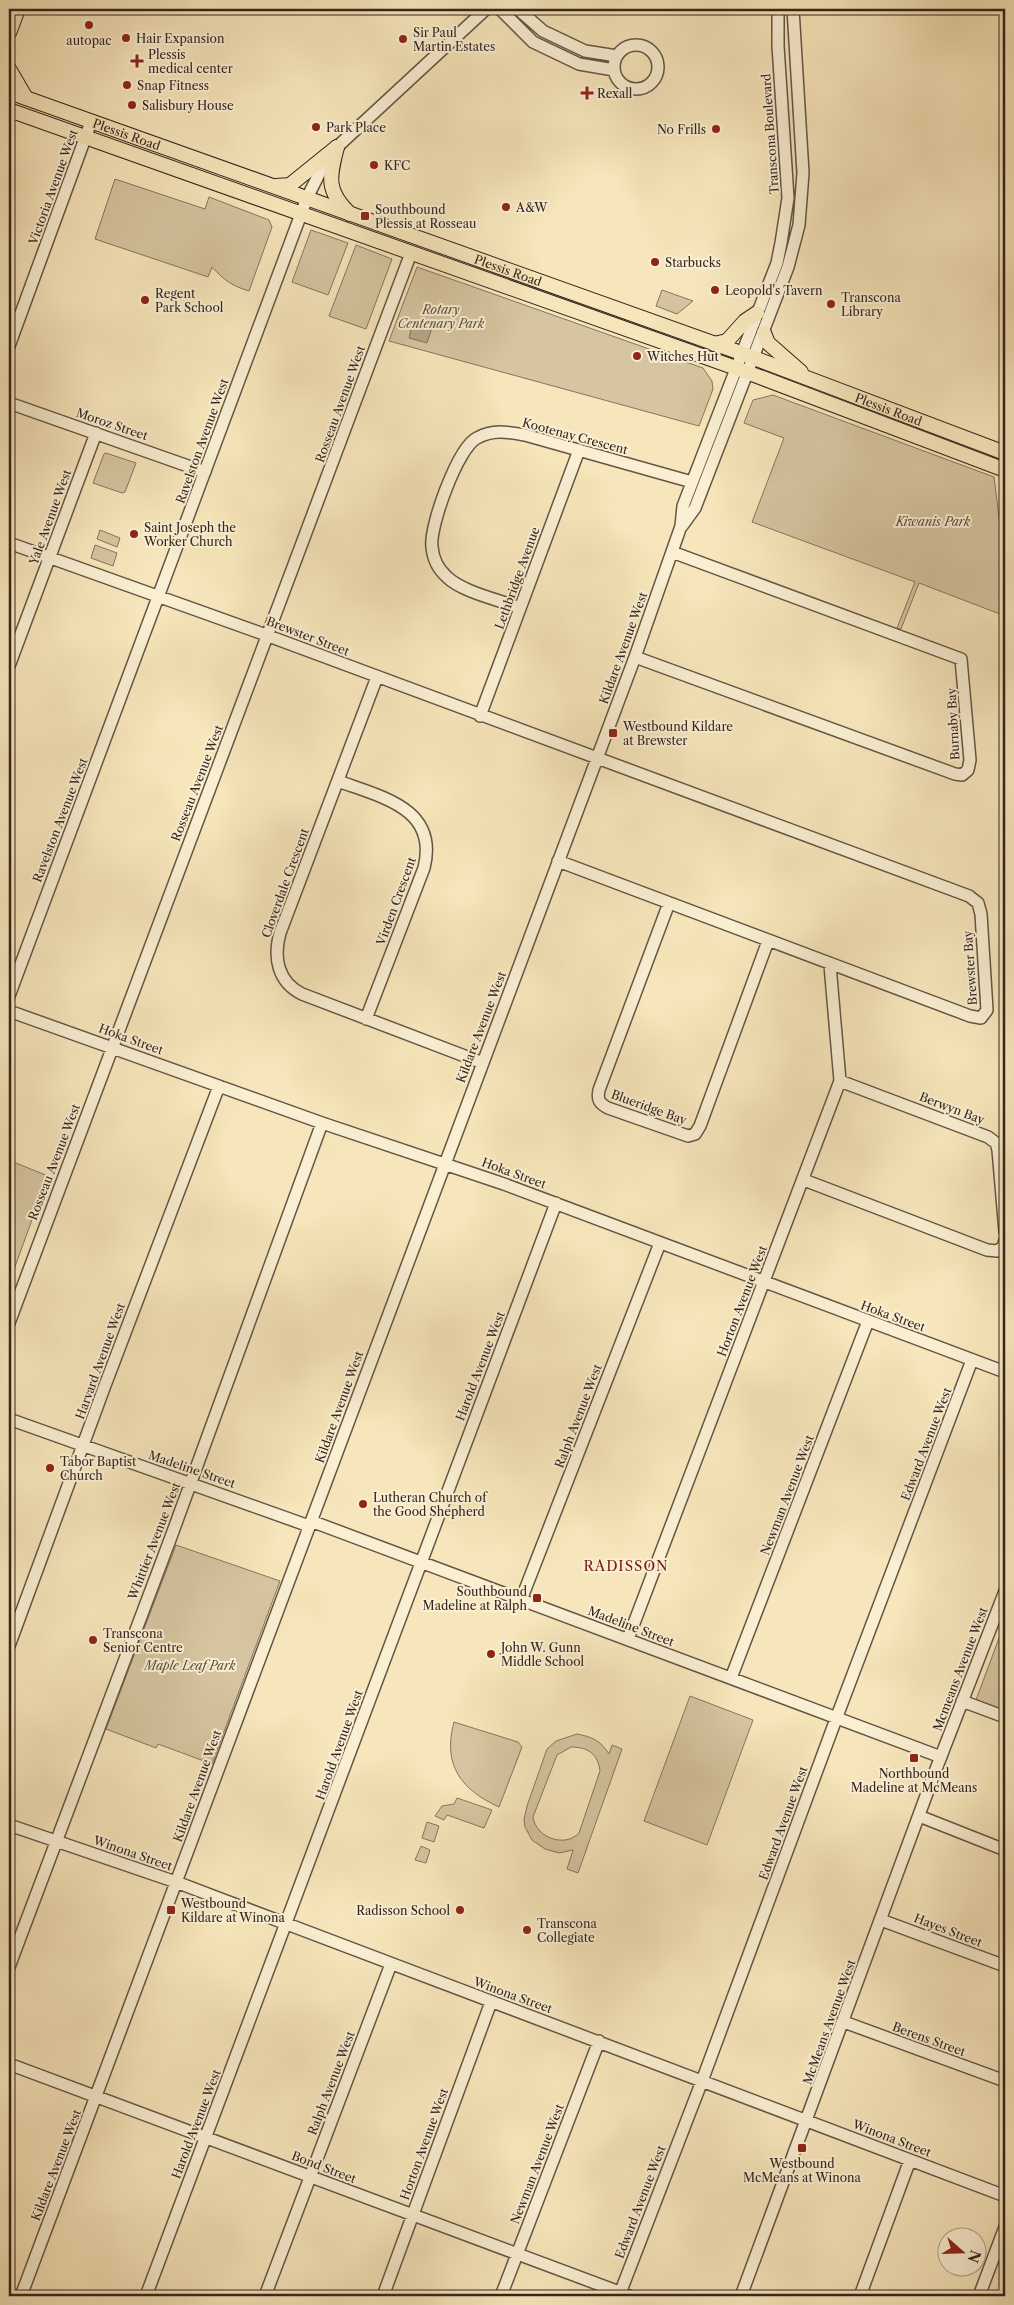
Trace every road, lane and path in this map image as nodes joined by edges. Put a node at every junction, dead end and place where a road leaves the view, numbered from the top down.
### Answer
1 (18, 9) edge
2 (486, 9) edge
3 (500, 9) edge
4 (518, 9) edge
5 (778, 9) edge
6 (793, 9) edge
7 (9, 33) edge
8 (617, 56) junction
9 (9, 69) edge
10 (614, 70) junction
11 (9, 92) edge
12 (26, 98) junction
13 (9, 110) edge
14 (91, 122) junction
15 (87, 137) junction
16 (337, 147) junction
17 (272, 186) junction
18 (307, 198) junction
19 (302, 213) junction
20 (351, 216) junction
21 (411, 253) junction
22 (757, 313) junction
23 (764, 333) junction
24 (714, 344) junction
25 (9, 346) edge
26 (748, 356) junction
27 (742, 370) junction
28 (807, 378) junction
29 (9, 403) edge
30 (96, 433) junction
31 (579, 450) junction
32 (1005, 453) edge
33 (1005, 470) edge
34 (205, 472) junction
35 (692, 482) junction
36 (681, 526) junction
37 (9, 543) edge
38 (672, 552) junction
39 (49, 558) junction
40 (159, 596) junction
41 (520, 608) junction
42 (268, 636) junction
43 (635, 657) junction
44 (9, 666) edge
45 (378, 677) junction
46 (480, 716) junction
47 (596, 758) junction
48 (338, 781) junction
49 (558, 861) junction
50 (669, 903) junction
51 (768, 941) junction
52 (830, 965) junction
53 (9, 996) edge
54 (9, 1011) edge
55 (366, 1020) junction
56 (112, 1047) junction
57 (482, 1063) junction
58 (840, 1081) junction
59 (219, 1086) junction
60 (322, 1123) junction
61 (444, 1164) junction
62 (804, 1180) junction
63 (556, 1203) junction
64 (1005, 1232) edge
65 (1005, 1240) edge
66 (660, 1243) junction
67 (764, 1282) junction
68 (868, 1321) junction
69 (9, 1324) edge
70 (972, 1360) junction
71 (1005, 1372) edge
72 (9, 1419) edge
73 (84, 1446) junction
74 (191, 1482) junction
75 (310, 1523) junction
76 (421, 1562) junction
77 (1005, 1590) edge
78 (521, 1600) junction
79 (628, 1639) junction
80 (9, 1646) edge
81 (731, 1678) junction
82 (962, 1701) junction
83 (1005, 1717) edge
84 (836, 1719) junction
85 (941, 1757) junction
86 (919, 1816) junction
87 (9, 1825) edge
88 (56, 1842) junction
89 (1005, 1850) edge
90 (176, 1882) junction
91 (881, 1920) junction
92 (287, 1924) junction
93 (391, 1964) junction
94 (1005, 1966) edge
95 (9, 1967) edge
96 (491, 2002) junction
97 (844, 2022) junction
98 (599, 2042) junction
99 (9, 2064) edge
100 (702, 2081) junction
101 (1005, 2081) edge
102 (97, 2096) junction
103 (807, 2119) junction
104 (206, 2136) junction
105 (910, 2160) junction
106 (309, 2176) junction
107 (1005, 2196) edge
108 (413, 2215) junction
109 (1005, 2227) edge
110 (517, 2253) junction
111 (623, 2295) edge
112 (21, 2296) edge
113 (146, 2296) edge
114 (266, 2296) edge
115 (383, 2296) edge
116 (501, 2296) edge
117 (741, 2296) edge
118 (860, 2296) edge
119 (979, 2296) edge

1 - 7 main road
2 - 16 street, Ravelston Avenue West
3 - 10 street
4 - 8 street
5 - 22 street, Transcona Boulevard
6 - 23 street, Transcona Boulevard
8 - 10 street
8 - 10 street
9 - 12 main road
11 - 12 main road, Plessis Road
12 - 14 main road, Plessis Road
13 - 15 main road, Plessis Road
14 - 15 street, Victoria Avenue West
14 - 17 main road, Plessis Road
15 - 19 main road, Plessis Road
15 - 25 street, Victoria Avenue West
16 - 17 main road
16 - 18 street, Ravelston Avenue West
16 - 20 main road
17 - 18 main road, Plessis Road
18 - 19 street, Ravelston Avenue West
18 - 20 main road, Plessis Road
19 - 21 main road, Plessis Road
19 - 34 street, Ravelston Avenue West
20 - 24 main road, Plessis Road
21 - 27 main road, Plessis Road
21 - 42 street, Rosseau Avenue West
22 - 24 main road
22 - 26 street, Transcona Boulevard
23 - 26 street, Transcona Boulevard
23 - 28 main road
24 - 26 main road, Plessis Road
26 - 27 street, Transcona Boulevard
26 - 28 main road, Plessis Road
27 - 33 main road, Plessis Road
27 - 35 street, Kildare Avenue West
27 - 36 street, Kildare Avenue West
28 - 32 main road, Plessis Road
29 - 30 street, Moroz Street
30 - 34 street, Moroz Street
30 - 39 street, Yale Avenue West
31 - 35 street, Kootenay Crescent
31 - 41 street, Lethbridge Avenue
31 - 41 street, Kootenay Crescent
34 - 40 street, Ravelston Avenue West
35 - 36 street, Kildare Avenue West
36 - 38 street, Kildare Avenue West
37 - 39 street, Brewster Street
38 - 43 street, Kildare Avenue West
38 - 43 street, Burnaby Bay
39 - 40 street, Brewster Street
39 - 44 street, Yale Avenue West
40 - 42 street, Brewster Street
40 - 53 street, Ravelston Avenue West
41 - 46 street, Lethbridge Avenue
42 - 45 street, Brewster Street
42 - 56 street, Rosseau Avenue West
43 - 47 street, Kildare Avenue West
45 - 46 street, Brewster Street
45 - 48 street, Cloverdale Crescent
46 - 47 street, Brewster Street
47 - 49 street, Kildare Avenue West
47 - 52 street, Brewster Bay
48 - 55 street, Virden Crescent
48 - 55 street, Cloverdale Crescent
49 - 50 street, Brewster Bay
49 - 57 street, Kildare Avenue West
50 - 51 street, Brewster Bay
50 - 51 street, Blueridge Bay
51 - 52 street, Brewster Bay
52 - 58 street, Horton Avenue West
54 - 56 street, Hoka Street
55 - 57 street, Cloverdale Crescent
56 - 59 street, Hoka Street
56 - 69 street, Rosseau Avenue West
57 - 61 street, Kildare Avenue West
58 - 62 street, Horton Avenue West
58 - 64 street, Berwyn Bay
59 - 60 street, Hoka Street
59 - 73 street, Harvard Avenue West
60 - 61 street, Hoka Street
60 - 74 street, Whittier Avenue West
61 - 63 street, Hoka Street
61 - 75 street, Kildare Avenue West
62 - 65 street
62 - 67 street, Horton Avenue West
63 - 66 street, Hoka Street
63 - 76 street, Harold Avenue West
66 - 67 street, Hoka Street
66 - 78 street, Ralph Avenue West
67 - 68 street, Hoka Street
67 - 79 street, Horton Avenue West
68 - 70 street, Hoka Street
68 - 81 street, Newman Avenue West
70 - 71 street, Hoka Street
70 - 84 street, Edward Avenue West
72 - 73 street, Madeline Street
73 - 74 street, Madeline Street
73 - 80 street, Harvard Avenue West
74 - 75 street, Madeline Street
74 - 88 street, Whittier Avenue West
75 - 76 street, Madeline Street
75 - 90 street, Kildare Avenue West
76 - 78 street, Madeline Street
76 - 92 street, Harold Avenue West
77 - 82 street, Mcmeans Avenue West
78 - 79 street, Madeline Street
79 - 81 street, Madeline Street
81 - 84 street, Madeline Street
82 - 83 street
82 - 85 street, Mcmeans Avenue West
84 - 85 street, Madeline Street
84 - 100 street, Edward Avenue West
85 - 86 street, McMeans Avenue West
86 - 89 street
86 - 91 street, McMeans Avenue West
87 - 88 street, Winona Street
88 - 90 street, Winona Street
88 - 95 street, Whittier Avenue West
90 - 92 street, Winona Street
90 - 102 street, Kildare Avenue West
91 - 94 street, Hayes Street
91 - 97 street, McMeans Avenue West
92 - 93 street, Winona Street
92 - 104 street, Harold Avenue West
93 - 96 street, Winona Street
93 - 106 street, Ralph Avenue West
96 - 98 street, Winona Street
96 - 108 street, Horton Avenue West
97 - 101 street, Berens Street
97 - 103 street, McMeans Avenue West
98 - 100 street, Winona Street
98 - 110 street, Newman Avenue West
99 - 102 street, Bond Street
100 - 103 street, Winona Street
100 - 111 street, Edward Avenue West
102 - 104 street, Bond Street
102 - 112 street, Kildare Avenue West
103 - 105 street, Winona Street
103 - 117 street, McMeans Avenue West
104 - 106 street, Bond Street
104 - 113 street, Harold Avenue West
105 - 107 street, Winona Street
105 - 118 street
106 - 108 street, Bond Street
106 - 114 street, Ralph Avenue West
108 - 110 street, Bond Street
108 - 115 street, Horton Avenue West
109 - 119 street
110 - 111 street, Bond Street
110 - 116 street, Newman Avenue West

